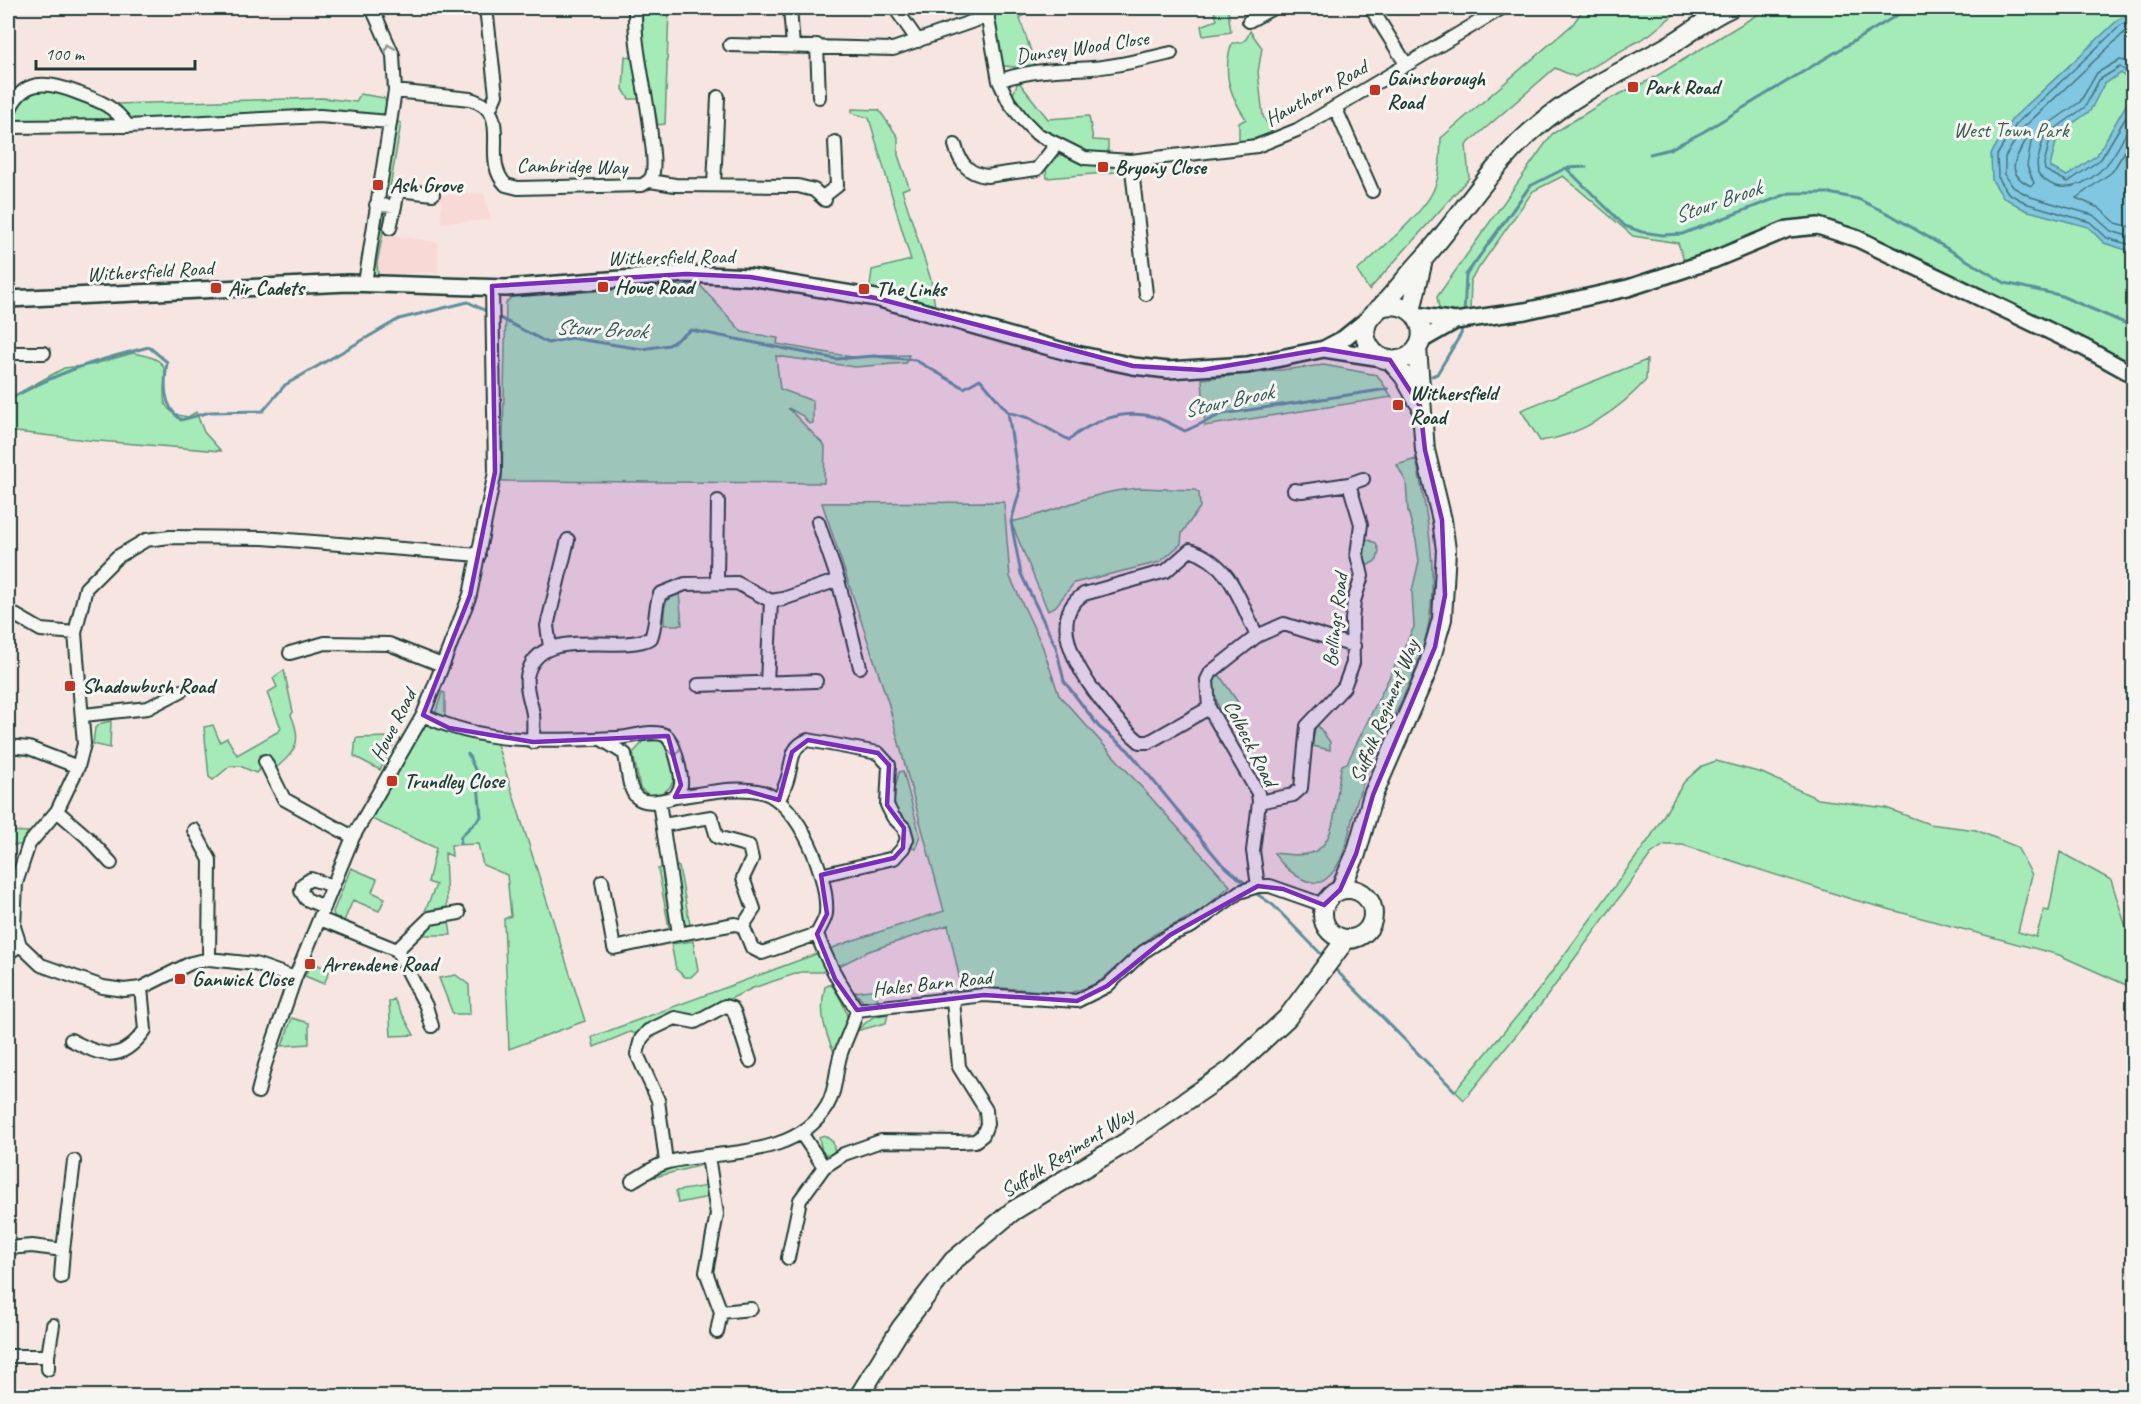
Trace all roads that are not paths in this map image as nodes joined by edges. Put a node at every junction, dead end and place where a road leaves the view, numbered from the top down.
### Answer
1 (372, 8) edge
2 (486, 8) edge
3 (635, 8) edge
4 (790, 8) edge
5 (895, 8) edge
6 (1273, 8) edge
7 (1371, 8) edge
8 (1502, 8) edge
9 (1730, 8) edge
10 (987, 12) edge
11 (1706, 12) edge
12 (1250, 21) dead end
13 (918, 41) junction
14 (730, 45) dead end
15 (817, 45) junction
16 (793, 46) junction
17 (1171, 53) dead end
18 (1406, 64) junction
19 (999, 81) junction
20 (395, 91) junction
21 (718, 97) dead end
22 (819, 97) dead end
23 (1335, 107) junction
24 (490, 109) junction
25 (8, 114) edge
26 (389, 122) junction
27 (128, 126) junction
28 (8, 127) edge
29 (836, 142) dead end
30 (955, 145) dead end
31 (1056, 145) junction
32 (1131, 161) junction
33 (650, 181) junction
34 (714, 185) junction
35 (1372, 191) dead end
36 (433, 194) dead end
37 (376, 206) junction
38 (394, 206) junction
39 (390, 228) dead end
40 (1424, 258) junction
41 (364, 283) junction
42 (492, 286) junction
43 (1146, 294) dead end
44 (8, 300) edge
45 (1375, 313) junction
46 (1413, 313) junction
47 (1462, 321) junction
48 (1419, 344) junction
49 (1324, 349) junction
50 (8, 353) edge
51 (44, 353) dead end
52 (1386, 359) junction
53 (2133, 375) edge
54 (1420, 406) junction
55 (1362, 479) dead end
56 (1349, 484) junction
57 (1294, 490) dead end
58 (718, 501) dead end
59 (818, 522) dead end
60 (568, 540) dead end
61 (479, 555) junction
62 (838, 580) junction
63 (717, 582) junction
64 (771, 601) junction
65 (8, 615) edge
66 (75, 633) junction
67 (1257, 636) junction
68 (1354, 646) junction
69 (550, 647) junction
70 (290, 654) dead end
71 (442, 665) junction
72 (860, 667) dead end
73 (816, 681) dead end
74 (767, 682) junction
75 (698, 685) dead end
76 (181, 691) dead end
77 (1209, 708) junction
78 (84, 715) junction
79 (423, 716) junction
80 (629, 738) junction
81 (601, 739) junction
82 (533, 742) junction
83 (8, 747) edge
84 (625, 754) junction
85 (265, 761) dead end
86 (78, 767) junction
87 (675, 797) junction
88 (778, 800) junction
89 (659, 802) junction
90 (1259, 802) junction
91 (57, 811) junction
92 (663, 825) junction
93 (194, 830) dead end
94 (353, 837) junction
95 (1356, 854) junction
96 (111, 863) dead end
97 (821, 875) junction
98 (602, 881) dead end
99 (333, 886) junction
100 (1257, 886) junction
101 (1340, 890) junction
102 (1364, 893) junction
103 (1324, 905) junction
104 (322, 913) junction
105 (459, 913) dead end
106 (743, 926) junction
107 (1330, 930) junction
108 (817, 933) junction
109 (679, 934) junction
110 (1346, 939) junction
111 (20, 945) junction
112 (397, 950) junction
113 (8, 953) edge
114 (209, 958) junction
115 (1326, 961) junction
116 (295, 978) junction
117 (141, 988) junction
118 (953, 1000) junction
119 (857, 1010) junction
120 (432, 1026) dead end
121 (76, 1047) dead end
122 (750, 1061) dead end
123 (258, 1092) dead end
124 (801, 1133) junction
125 (708, 1156) junction
126 (74, 1161) dead end
127 (666, 1162) junction
128 (824, 1167) junction
129 (632, 1181) dead end
130 (8, 1248) edge
131 (63, 1250) junction
132 (788, 1258) dead end
133 (61, 1277) dead end
134 (751, 1309) dead end
135 (721, 1312) junction
136 (53, 1325) dead end
137 (717, 1332) dead end
138 (8, 1356) edge
139 (859, 1396) edge

20 -> 1 street
2 - 24 street, Cambridge Way
3 - 33 street, Cambridge Way
4 - 16 street
5 - 13 street
6 - 12 street
7 - 18 street
8 - 18 street, Hawthorn Road
9 - 11 main road
10 - 13 street
10 - 19 street, Hawthorn Road
11 - 40 main road
13 - 15 street
14 - 16 street
15 - 16 street
15 - 22 street
17 - 19 street, Dunsey Wood Close
18 - 23 street, Hawthorn Road
19 - 31 street, Hawthorn Road
20 - 24 street
20 - 26 street
21 - 34 street
23 - 32 street, Hawthorn Road
23 - 35 street
24 - 33 street, Cambridge Way
25 - 27 street
26 - 27 street
26 - 37 street
27 - 28 street
29 - 34 street
30 - 31 street
31 - 32 street, Hawthorn Road
32 - 43 street
33 - 34 street
36 - 38 street
37 - 38 street
37 - 41 street
38 - 39 street
40 - 45 main road
40 - 46 main road
41 - 42 street, Withersfield Road
41 - 44 street, Withersfield Road
42 - 49 street, Withersfield Road
42 - 61 street, Howe Road
45 - 46 main road
45 - 49 street, Withersfield Road
45 - 52 main road
46 - 47 street
46 - 48 main road
47 - 48 street
47 - 53 street
48 - 52 main road
48 - 54 main road, Suffolk Regiment Way
49 - 52 street, Withersfield Road
50 - 51 street
52 - 54 main road
54 - 95 main road, Suffolk Regiment Way
55 - 56 street
56 - 57 street
56 - 68 street, Bellings Road
58 - 63 street
59 - 62 street
60 - 69 street
61 - 66 street
61 - 71 street, Howe Road
62 - 64 street
62 - 72 street
63 - 64 street
63 - 69 street
64 - 74 street
65 - 66 street
66 - 78 street
67 - 68 street, Colbeck Road
67 - 77 street, Colbeck Road
67 - 77 street
68 - 90 street, Bellings Road
69 - 82 street
70 - 71 street
71 - 79 street, Howe Road
73 - 74 street
74 - 75 street
76 - 78 street
77 - 90 street, Colbeck Road
78 - 86 street
79 - 82 street
79 - 94 street, Howe Road
80 - 81 street
80 - 84 street
80 -> 87 street
81 - 82 street
81 - 84 street
83 - 86 street
84 - 89 street
85 - 94 street
86 - 91 street
87 - 88 street
87 - 89 street
88 - 97 street
88 - 97 street
89 - 92 street
90 - 100 street, Colbeck Road
91 - 96 street
91 - 111 street
92 - 106 street
92 - 109 street
93 - 114 street
94 - 99 street, Howe Road
95 - 101 main road, Suffolk Regiment Way
95 - 102 main road, Suffolk Regiment Way
97 - 108 street
98 - 109 street
99 - 104 street, Howe Road
99 - 104 street
100 - 103 street
100 - 118 street, Hales Barn Road
101 - 102 main road
101 - 103 main road
102 - 110 main road
103 - 107 main road
104 - 112 street
104 - 116 street, Howe Road
105 - 112 street
106 - 108 street
106 - 109 street
107 - 110 main road
107 - 115 main road
108 - 119 street
110 - 115 main road, Suffolk Regiment Way
111 - 113 street
111 - 117 street
112 - 120 street
114 - 116 street
114 - 117 street
115 - 139 main road, Suffolk Regiment Way
116 - 123 street, Howe Road
117 - 121 street
118 - 119 street, Hales Barn Road
118 - 128 street
119 - 124 street, Hales Barn Road
122 - 127 street
124 - 125 street, Hales Barn Road
124 - 128 street
125 - 127 street, Hales Barn Road
125 - 135 street
126 - 131 street
127 - 129 street, Hales Barn Road
128 - 132 street
130 - 131 street
131 - 133 street
134 - 135 street
135 - 137 street
136 - 138 street

